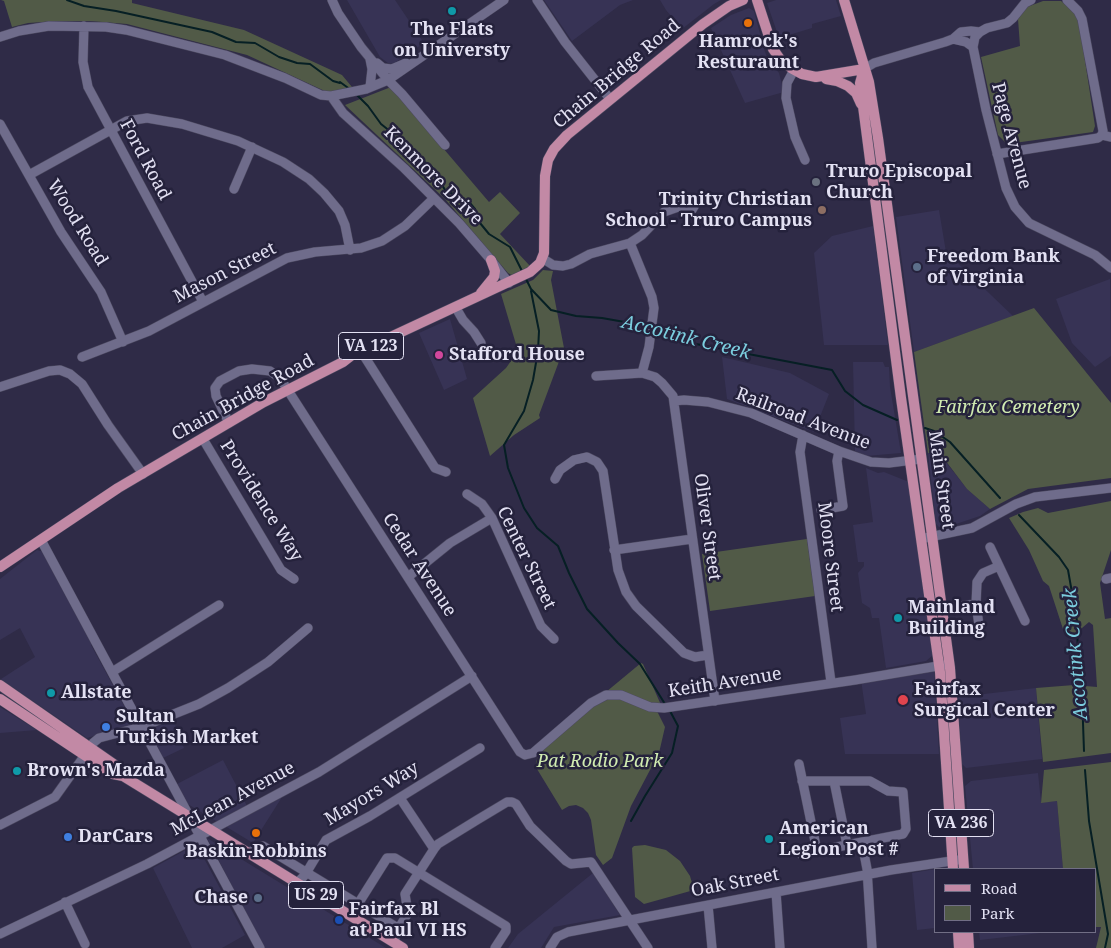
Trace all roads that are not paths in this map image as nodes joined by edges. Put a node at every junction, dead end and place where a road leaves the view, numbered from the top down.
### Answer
1 (332, 0) edge
2 (504, 0) edge
3 (537, 0) edge
4 (743, 0) edge
5 (757, 0) edge
6 (844, 0) edge
7 (1031, 0) edge
8 (1067, 0) edge
9 (84, 26) junction
10 (980, 32) junction
11 (0, 37) edge
12 (953, 39) junction
13 (973, 47) junction
14 (370, 58) junction
15 (420, 58) junction
16 (864, 69) junction
17 (794, 70) junction
18 (816, 77) junction
19 (388, 80) junction
20 (368, 88) junction
21 (331, 96) junction
22 (610, 99) junction
23 (865, 115) junction
24 (0, 124) edge
25 (110, 130) junction
26 (1106, 136) edge
27 (445, 145) dead end
28 (252, 147) junction
29 (997, 154) junction
30 (805, 160) dead end
31 (29, 175) junction
32 (234, 189) dead end
33 (434, 198) junction
34 (680, 206) dead end
35 (630, 242) junction
36 (350, 250) junction
37 (542, 258) junction
38 (491, 260) junction
39 (1111, 268) edge
40 (512, 282) junction
41 (893, 288) junction
42 (202, 302) junction
43 (470, 302) junction
44 (456, 308) junction
45 (123, 342) junction
46 (481, 343) dead end
47 (361, 351) junction
48 (82, 357) dead end
49 (642, 373) junction
50 (596, 376) dead end
51 (0, 387) edge
52 (288, 390) junction
53 (674, 400) junction
54 (229, 423) junction
55 (803, 435) junction
56 (203, 439) junction
57 (839, 451) junction
58 (916, 460) junction
59 (446, 472) dead end
60 (143, 474) junction
61 (555, 479) dead end
62 (1111, 488) edge
63 (467, 494) dead end
64 (821, 510) dead end
65 (492, 518) junction
66 (933, 537) junction
67 (692, 539) junction
68 (922, 539) junction
69 (42, 540) junction
70 (990, 547) dead end
71 (614, 550) junction
72 (999, 566) junction
73 (0, 567) edge
74 (408, 577) junction
75 (294, 579) dead end
76 (976, 604) junction
77 (219, 605) dead end
78 (937, 609) junction
79 (1025, 621) dead end
80 (308, 628) dead end
81 (980, 632) dead end
82 (554, 638) dead end
83 (708, 654) junction
84 (944, 665) junction
85 (112, 672) junction
86 (472, 676) junction
87 (831, 682) junction
88 (0, 685) edge
89 (0, 698) edge
90 (715, 701) junction
91 (141, 727) junction
92 (480, 748) dead end
93 (87, 752) junction
94 (526, 755) joint
95 (799, 764) dead end
96 (802, 781) junction
97 (834, 781) junction
98 (400, 798) junction
99 (190, 818) junction
100 (0, 825) edge
101 (210, 830) junction
102 (199, 836) junction
103 (862, 843) junction
104 (847, 845) junction
105 (434, 849) junction
106 (816, 851) junction
107 (247, 853) junction
108 (801, 854) dead end
109 (958, 864) edge
110 (307, 872) junction
111 (419, 873) junction
112 (867, 875) junction
113 (297, 883) junction
114 (776, 892) junction
115 (65, 902) junction
116 (358, 904) junction
117 (708, 905) junction
118 (630, 920) junction
119 (398, 928) junction
120 (958, 933) edge
121 (968, 933) edge
122 (0, 934) edge
123 (394, 942) junction
124 (85, 944) dead end
125 (260, 948) edge
126 (403, 948) edge
127 (495, 948) edge
128 (550, 948) edge
129 (648, 948) edge
130 (712, 948) edge
131 (780, 948) edge
132 (872, 948) edge
133 (959, 948) edge
134 (969, 948) edge

1 - 14 street
2 - 15 street
3 - 22 street
4 - 22 main road, Chain Bridge Road
5 - 17 main road
6 - 16 main road, Main Street / VA 236
7 - 10 street
8 - 26 street
9 - 11 street
9 - 21 street
9 - 25 street, Ford Road
10 - 12 street
10 - 13 street
12 - 13 street
12 - 16 street
13 - 29 street, Page Avenue
14 - 15 street
14 - 19 street
14 - 20 street
15 - 19 street
16 - 18 main road
16 - 23 main road, Main Street
16 - 41 main road, Main Street / VA 236
17 - 18 main road
17 - 30 street
18 - 23 main road
19 - 20 street
19 - 27 street
20 - 21 street
21 - 33 street, Kenmore Drive
22 - 37 main road, Chain Bridge Road
23 - 41 main road, Main Street / VA 236
24 - 31 street, Wood Road
25 - 28 street
25 - 31 street
25 - 42 street, Ford Road
26 - 29 street
28 - 32 street
28 - 36 street
29 - 39 street, Page Avenue
31 - 45 street, Wood Road
33 - 36 street, Mason Street
33 - 38 street, Kenmore Drive
34 - 35 street
35 - 37 street
35 - 49 street
36 - 42 street, Mason Street
37 - 40 main road, Chain Bridge Road / VA 123
38 - 40 street, Kenmore Drive
38 - 43 main road
40 - 43 main road, Chain Bridge Road / VA 123
41 - 58 main road, Main Street / VA 236
42 - 45 street, Mason Street
43 - 44 main road, Chain Bridge Road / VA 123
44 - 46 street
44 - 47 main road, Chain Bridge Road / VA 123
45 - 48 street, Mason Street
47 - 52 main road, Chain Bridge Road / VA 123
47 - 59 street
49 - 50 street
49 - 53 street
51 - 60 street
52 - 54 main road, Chain Bridge Road / VA 123
52 - 54 street, Cedar Avenue
52 - 74 street, Cedar Avenue
53 - 55 street, Railroad Avenue
53 - 67 street, Oliver Street
54 - 56 main road, Chain Bridge Road / VA 123
55 - 57 street, Railroad Avenue
55 - 87 street, Moore Street
56 - 60 main road, Chain Bridge Road / VA 123
56 - 75 street, Providence Way
57 - 58 street, Railroad Avenue
57 - 64 street
58 - 66 main road, Main Street / VA 236
58 - 68 main road, Main Street / VA 236
60 - 69 main road, Chain Bridge Road / VA 123
61 - 71 street
62 - 66 street
63 - 65 street, Center Street
65 - 74 street
65 - 82 street, Center Street
66 - 68 street
66 - 78 main road, Main Street / VA 236
67 - 71 street
67 - 83 street, Oliver Street
68 - 78 main road, Main Street / VA 236
69 - 73 main road, Chain Bridge Road / VA 123
69 - 85 street
70 - 72 street
71 - 83 street
72 - 76 street
72 - 79 street
74 - 86 street, Cedar Avenue
76 - 78 street
76 - 81 street
77 - 85 street
78 - 84 main road, Main Street / VA 236
80 - 91 street
83 - 90 street, Oliver Street
84 - 87 street, Keith Avenue
84 - 109 main road, Main Street / VA 236
85 - 91 street
86 - 94 street, Cedar Avenue
86 - 101 street, McLean Avenue
87 - 90 street, Keith Avenue
88 - 93 main road, US 29
89 - 93 main road, US 29
90 - 94 street, Keith Avenue
91 - 93 street
91 - 99 street
92 - 98 street, Mayors Way
93 - 99 main road, US 29
93 - 100 street
95 - 96 street
96 - 97 street
96 - 106 street
97 - 103 street
97 - 104 street
98 - 105 street
98 - 110 street, Mayors Way
99 - 101 main road, US 29
99 - 102 street
101 - 102 street, McLean Avenue
101 - 107 main road, US 29
102 - 115 street, McLean Avenue
102 - 125 street
103 - 104 street
103 - 112 street
104 - 106 street
105 - 111 street
105 - 118 street
106 - 108 street
107 - 110 street
107 - 113 main road, US 29
109 - 112 street, Oak Street
110 - 113 street, Mayors Way
110 - 116 street
111 - 116 street
111 - 119 street
111 - 127 street
112 - 114 street, Oak Street
112 - 132 street
113 - 123 main road, US 29
114 - 117 street, Oak Street
114 - 131 street
115 - 122 street, McLean Avenue
115 - 124 street
116 - 119 street
117 - 118 street, Oak Street
117 - 130 street
118 - 128 street, Oak Street
118 - 129 street
119 - 123 street
120 - 133 main road
121 - 134 main road
123 - 126 main road, US 29

